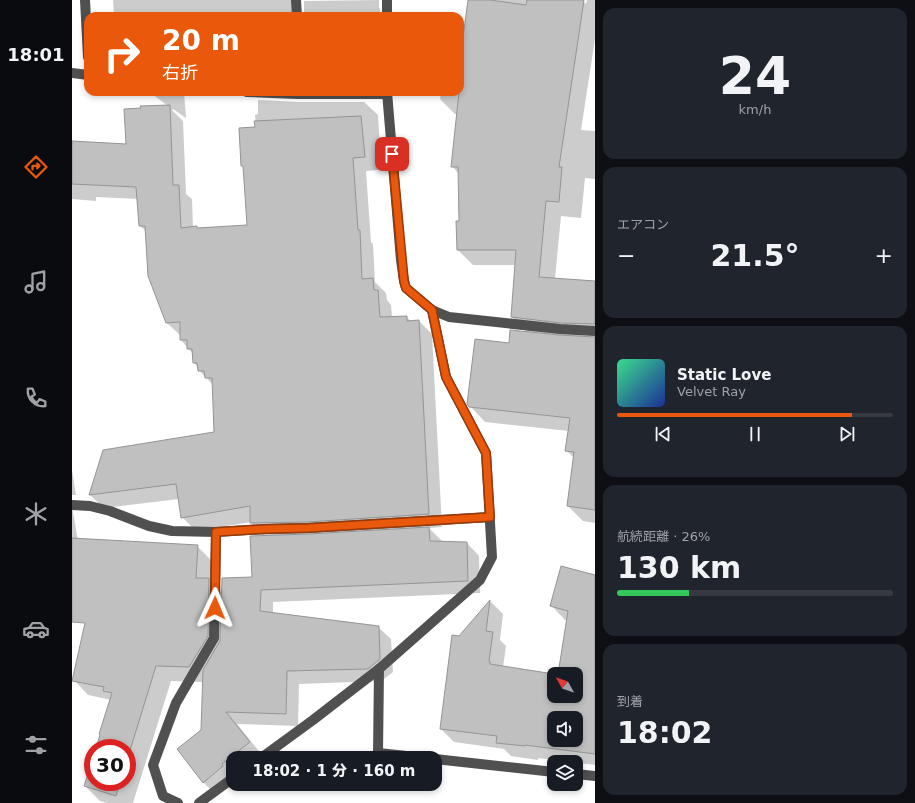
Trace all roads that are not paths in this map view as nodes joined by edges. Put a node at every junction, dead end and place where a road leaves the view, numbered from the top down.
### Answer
1 (86, 0) edge
2 (296, 0) edge
3 (387, 0) edge
4 (86, 12) edge
5 (297, 12) edge
6 (387, 12) edge
7 (72, 73) edge
8 (84, 74) edge
9 (387, 96) edge
10 (432, 310) junction
11 (595, 331) edge
12 (72, 505) edge
13 (490, 517) junction
14 (216, 532) junction
15 (379, 670) junction
16 (271, 751) edge
17 (378, 751) edge
18 (442, 760) edge
19 (547, 771) edge
20 (583, 775) edge
21 (595, 776) edge
22 (226, 783) edge
23 (178, 803) edge
24 (199, 803) edge

1 - 4 street
2 - 5 street
3 - 6 street
7 - 8 street
9 - 10 street
10 - 11 street
10 - 13 street
12 - 14 street
13 - 14 street
13 - 15 street
14 - 23 street
15 - 16 street
15 - 17 street
18 - 19 street
20 - 21 street
22 - 24 street

